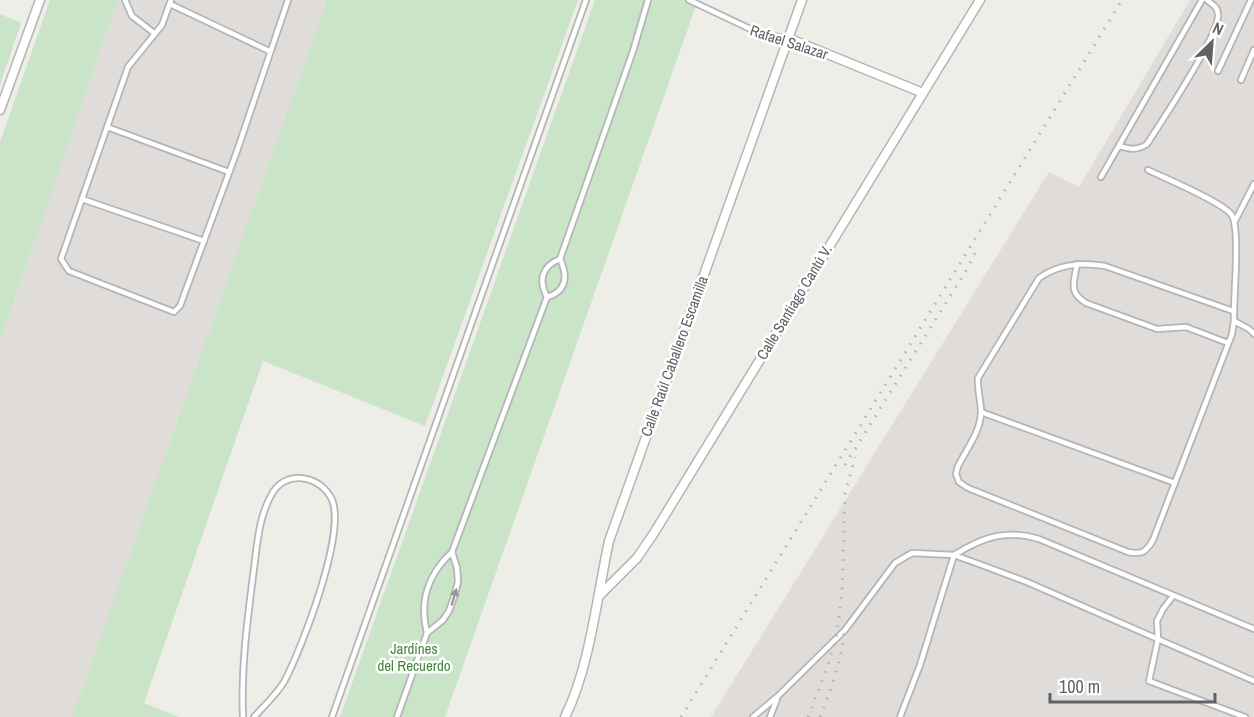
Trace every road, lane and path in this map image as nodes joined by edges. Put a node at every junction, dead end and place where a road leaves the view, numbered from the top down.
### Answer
1 (40, 0) edge
2 (125, 0) edge
3 (288, 0) edge
4 (586, 0) edge
5 (648, 0) edge
6 (689, 0) edge
7 (802, 0) edge
8 (980, 0) edge
9 (1205, 0) edge
10 (1251, 0) edge
11 (170, 2) edge
12 (154, 33) junction
13 (788, 38) junction
14 (1254, 50) edge
15 (269, 51) junction
16 (1218, 71) dead end
17 (1241, 80) dead end
18 (923, 93) junction
19 (0, 110) edge
20 (107, 127) junction
21 (1119, 146) junction
22 (1148, 170) dead end
23 (229, 172) junction
24 (1101, 177) dead end
25 (1254, 184) edge
26 (82, 199) junction
27 (1235, 221) junction
28 (204, 241) junction
29 (560, 259) junction
30 (1077, 264) junction
31 (547, 297) junction
32 (1233, 311) junction
33 (1234, 321) junction
34 (1251, 328) edge
35 (1254, 334) edge
36 (1228, 343) junction
37 (981, 412) junction
38 (1175, 483) junction
39 (452, 552) junction
40 (954, 555) junction
41 (599, 596) junction
42 (1173, 596) junction
43 (1254, 629) edge
44 (427, 633) junction
45 (1158, 639) junction
46 (1254, 681) edge
47 (778, 696) junction
48 (243, 717) edge
49 (254, 717) edge
50 (332, 717) edge
51 (397, 717) edge
52 (565, 717) edge
53 (753, 717) edge
54 (770, 717) edge
55 (900, 717) edge
56 (1245, 717) edge

1 - 19 street
2 - 12 lane
3 - 15 lane
4 - 50 lane
5 - 29 lane
6 - 13 lane, Rafael Salazar
7 - 13 street, Calle Raúl Caballero Escamilla
8 - 18 street, Calle Santiago Cantú V.
9 - 21 lane
9 - 21 lane
10 - 16 lane
11 - 12 lane
11 - 15 lane
12 - 20 lane
13 - 18 street, Rafael Salazar
13 - 41 street, Calle Raúl Caballero Escamilla
14 - 17 lane
15 - 23 lane
18 - 41 street, Calle Santiago Cantú V.
20 - 23 lane
20 - 26 lane
21 - 24 lane
22 - 27 lane
23 - 28 lane
25 - 27 lane
26 - 28 lane
26 - 28 lane
27 - 32 lane
29 - 31 lane
29 - 31 lane
30 - 32 lane
30 - 36 lane
30 - 37 lane
31 - 39 lane
32 - 33 lane
33 - 34 lane
33 - 36 lane
34 - 35 lane
36 - 38 lane
37 - 38 lane
37 - 38 lane
39 - 44 lane
44 -> 39 lane
40 - 42 lane
40 - 45 lane
40 - 47 lane
40 - 55 lane
41 - 52 street, Calle Raúl Caballero Escamilla
42 - 43 lane
42 - 45 lane
44 - 51 lane
45 - 46 lane
45 - 56 lane
47 - 53 lane
47 - 54 lane
48 - 49 lane

